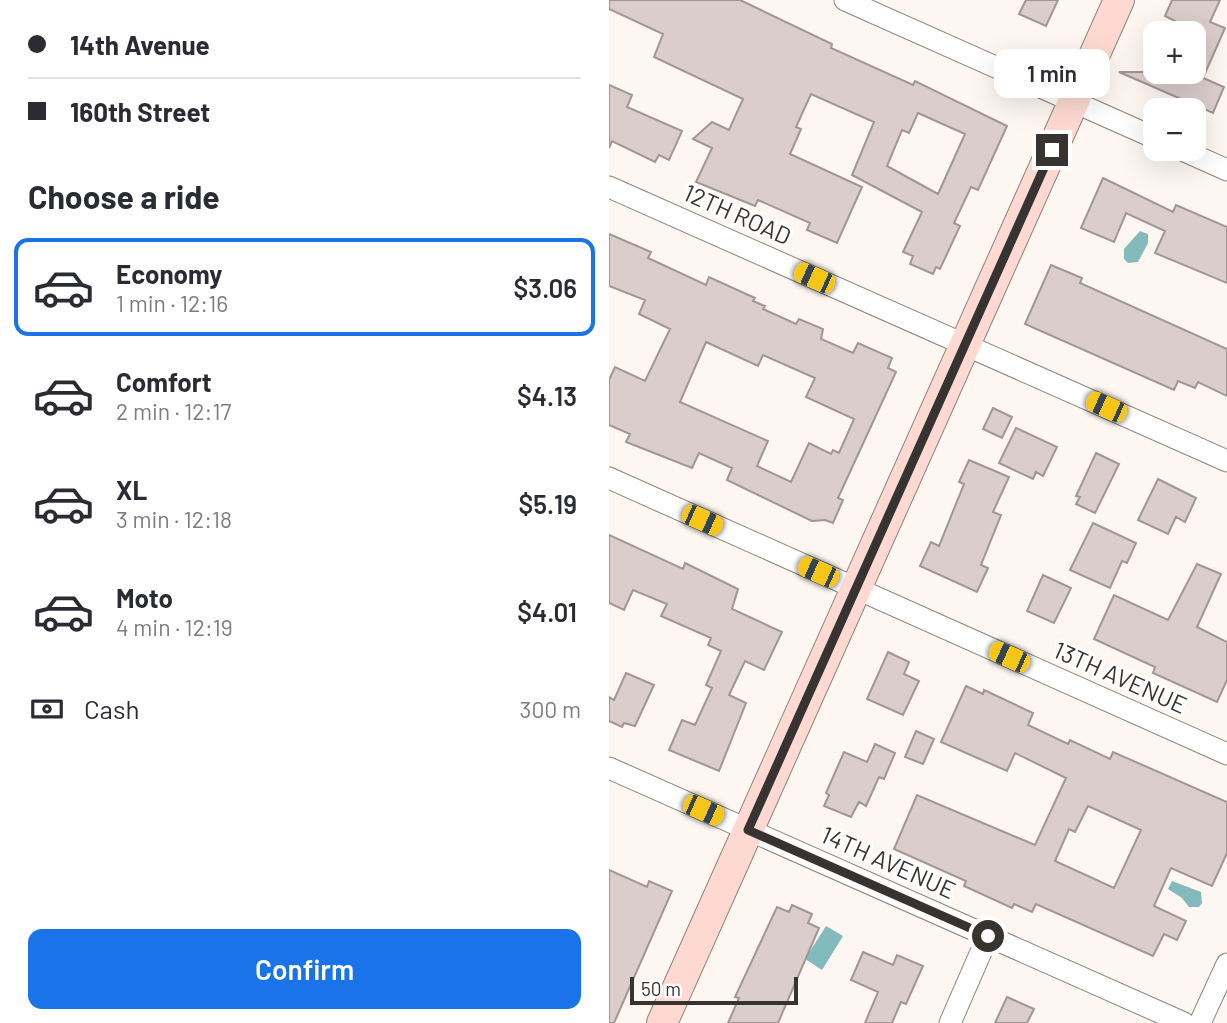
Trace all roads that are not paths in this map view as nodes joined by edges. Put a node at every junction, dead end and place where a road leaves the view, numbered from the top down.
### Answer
1 (845, 0) edge
2 (1119, 0) edge
3 (1073, 102) junction
4 (1143, 133) edge
5 (1206, 161) edge
6 (1227, 170) edge
7 (609, 187) edge
8 (965, 345) junction
9 (1227, 461) edge
10 (609, 478) edge
11 (857, 589) junction
12 (1227, 754) edge
13 (609, 768) edge
14 (748, 830) junction
15 (988, 936) junction
16 (1227, 964) edge
17 (1201, 1022) edge
18 (662, 1023) edge
19 (950, 1023) edge

1 - 3 street
2 - 3 street
3 - 4 street
3 - 8 street
5 - 6 street
7 - 8 street, 12TH ROAD
8 - 9 street, 12TH ROAD
8 - 11 street
10 - 11 street, 13TH AVENUE
11 - 12 street, 13TH AVENUE
11 - 14 street
13 - 14 street, 14TH AVENUE
14 - 15 street, 14TH AVENUE
14 - 18 street
15 - 17 street, 14TH AVENUE
15 - 19 street
16 - 17 street

